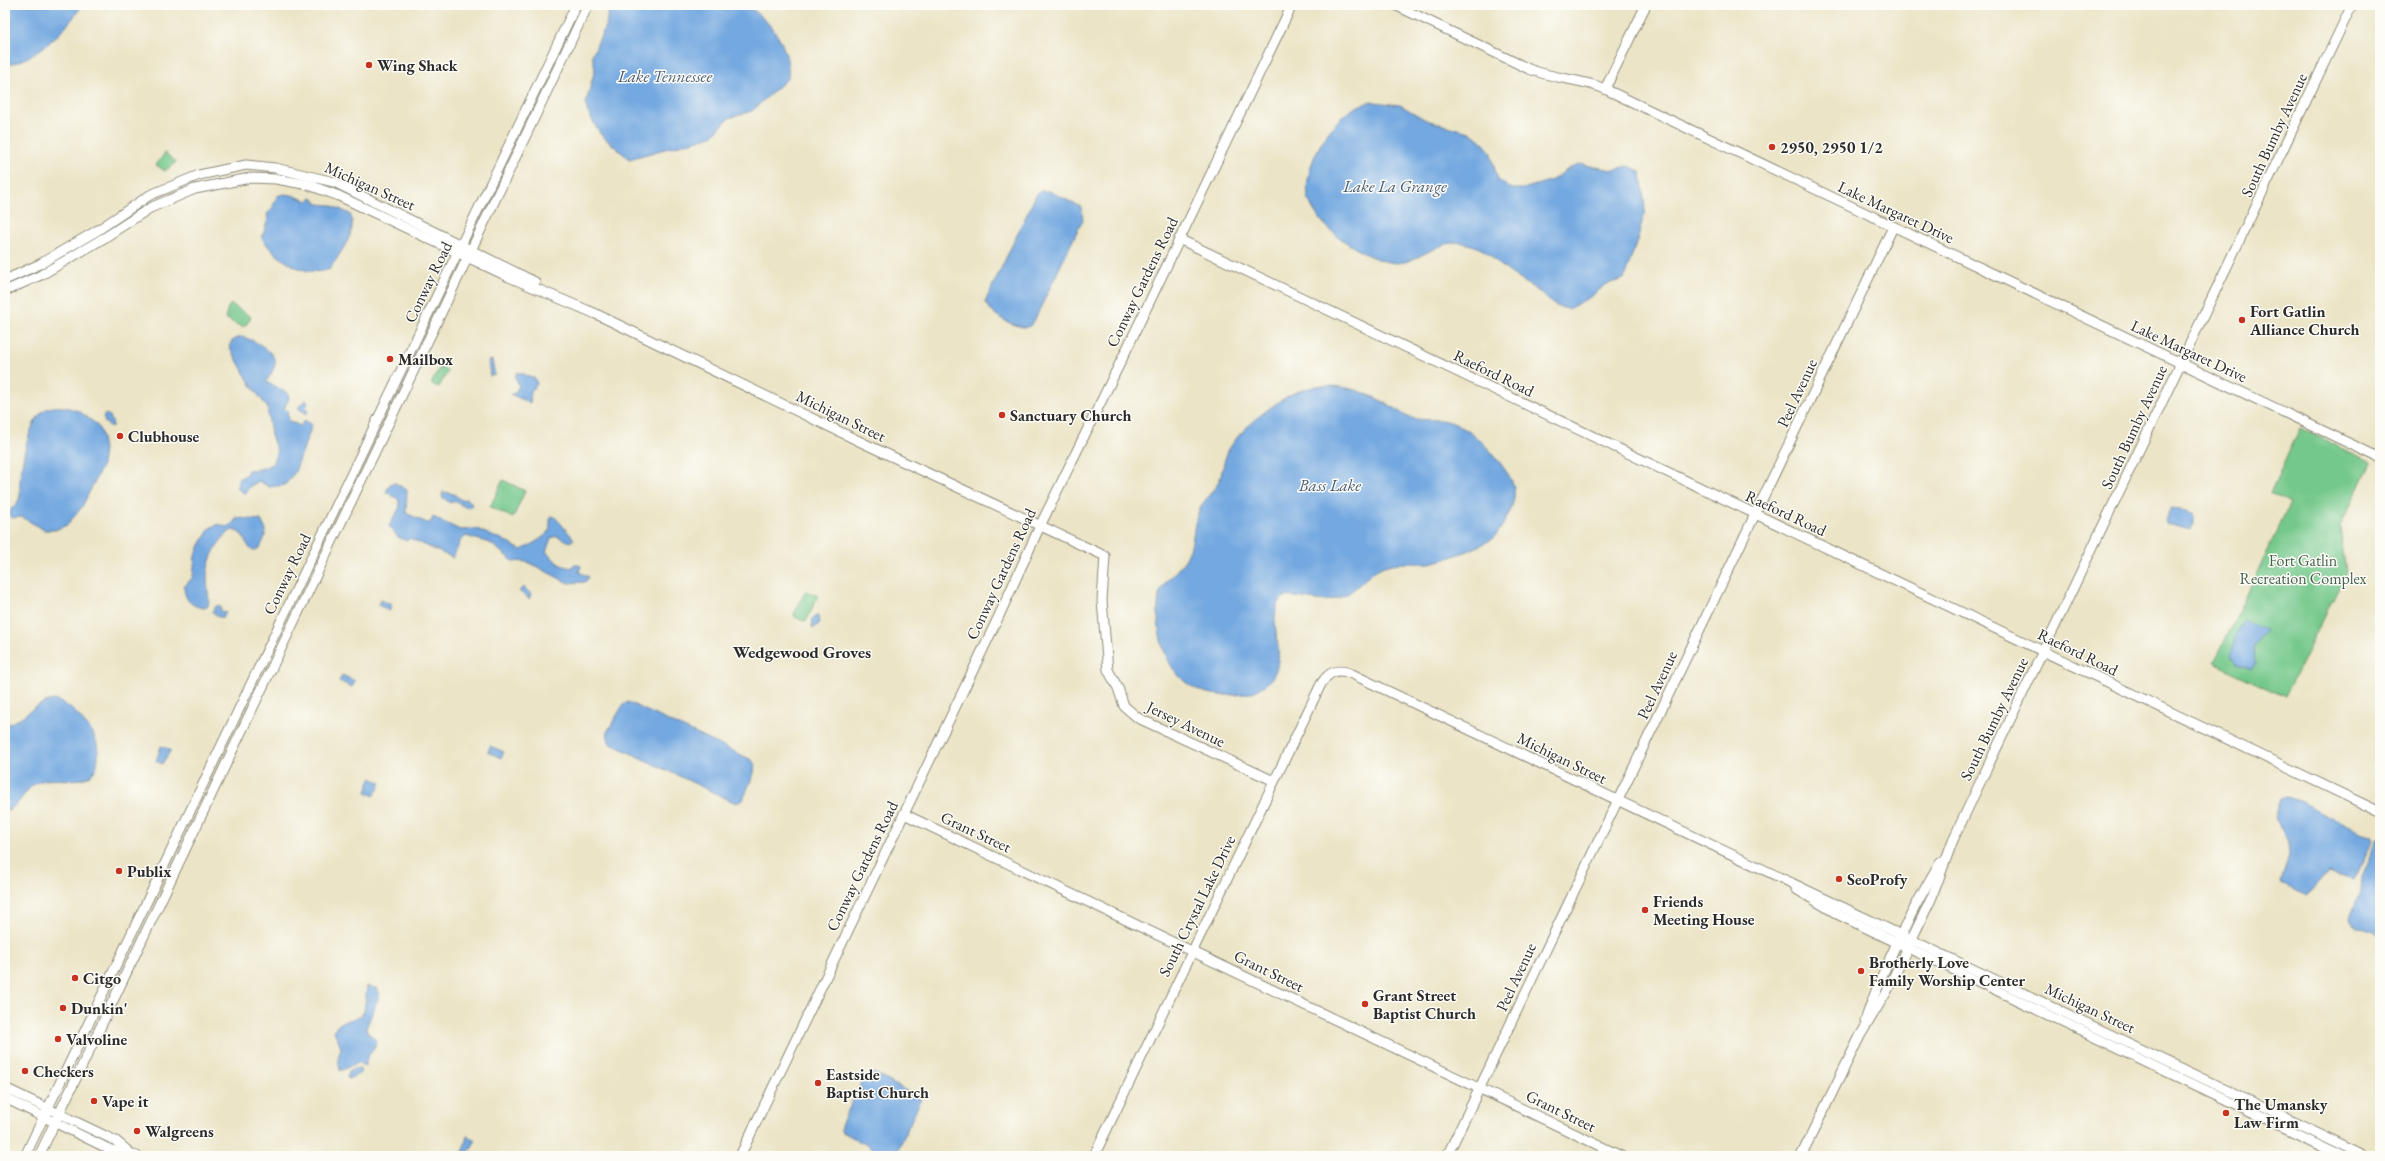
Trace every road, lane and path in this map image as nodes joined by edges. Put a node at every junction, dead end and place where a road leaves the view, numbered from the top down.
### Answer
1 (576, 5) edge
2 (588, 5) edge
3 (1292, 5) edge
4 (1395, 5) edge
5 (1646, 5) edge
6 (2352, 5) edge
7 (553, 53) junction
8 (1605, 89) junction
9 (544, 98) junction
10 (1893, 228) junction
11 (1179, 239) junction
12 (460, 249) junction
13 (470, 254) junction
14 (5, 280) edge
15 (5, 291) edge
16 (2181, 364) junction
17 (2380, 458) edge
18 (1755, 515) junction
19 (332, 516) junction
20 (1040, 526) junction
21 (327, 550) junction
22 (2044, 652) junction
23 (1108, 670) joint
24 (1331, 672) joint
25 (1274, 781) junction
26 (202, 787) junction
27 (1618, 802) junction
28 (2380, 812) edge
29 (904, 814) junction
30 (197, 822) junction
31 (1953, 840) junction
32 (1779, 879) junction
33 (150, 895) junction
34 (140, 917) junction
35 (150, 920) junction
36 (1902, 934) junction
37 (1911, 939) junction
38 (1898, 943) junction
39 (1907, 948) junction
40 (1192, 951) junction
41 (134, 954) junction
42 (1860, 1036) junction
43 (5, 1088) edge
44 (1479, 1088) junction
45 (5, 1098) edge
46 (48, 1108) junction
47 (59, 1114) junction
48 (43, 1117) junction
49 (55, 1122) junction
50 (133, 1154) edge
51 (25, 1156) edge
52 (39, 1156) edge
53 (740, 1156) edge
54 (1094, 1156) edge
55 (1447, 1156) edge
56 (1621, 1156) edge
57 (1801, 1156) edge
58 (2343, 1156) edge
59 (2366, 1156) edge

1 - 7 street, Conway Road
2 - 9 street, Conway Road
3 - 11 street, Conway Gardens Road
4 - 8 street, Lake Margaret Drive
5 - 8 street
6 - 16 street, South Bumby Avenue
7 - 9 street
7 - 12 street, Conway Road
8 - 10 street, Lake Margaret Drive
9 - 13 street, Conway Road
10 - 16 street, Lake Margaret Drive
10 - 18 street, Peel Avenue
11 - 18 street, Raeford Road
11 - 20 street, Conway Gardens Road
12 - 13 street, Michigan Street
12 - 14 street, Michigan Street
12 - 15 street, Michigan Street
12 - 19 street, Conway Road
13 - 20 street, Michigan Street
13 - 21 street, Conway Road
16 - 17 street, Lake Margaret Drive
16 - 22 street, South Bumby Avenue
18 - 22 street, Raeford Road
18 - 27 street, Peel Avenue
19 - 21 street
19 - 26 street, Conway Road
20 - 23 street, Michigan Street
20 - 29 street, Conway Gardens Road
21 - 30 street, Conway Road
22 - 28 street, Raeford Road
22 - 31 street, South Bumby Avenue
23 - 25 street, Jersey Avenue
24 - 25 street, South Crystal Lake Drive
24 - 27 street, Michigan Street
25 - 40 street, South Crystal Lake Drive
26 - 30 street
26 - 33 street, Conway Road
27 - 32 street, Michigan Street
27 - 44 street, Peel Avenue
29 - 40 street, Grant Street
29 - 53 street, Conway Gardens Road
30 - 35 street, Conway Road
31 - 36 street, South Bumby Avenue
31 - 37 street, South Bumby Avenue
32 - 36 street, Michigan Street
32 - 38 street, Michigan Street
33 - 34 street, Conway Road
33 - 35 street
34 - 41 street
34 - 46 street, Conway Road
35 - 41 street, Conway Road
36 - 37 street, Michigan Street
36 - 38 street, South Bumby Avenue
37 - 39 street, South Bumby Avenue
37 - 59 street, Michigan Street
38 - 39 street, Michigan Street
38 - 42 street, South Bumby Avenue
39 - 42 street, South Bumby Avenue
39 - 58 street, Michigan Street
40 - 44 street, Grant Street
40 - 54 street, South Crystal Lake Drive
41 - 47 street, Conway Road
42 - 57 street, South Bumby Avenue
43 - 46 street
44 - 55 street, Peel Avenue
44 - 56 street, Grant Street
45 - 48 street
46 - 47 street
46 - 48 street, Conway Road
47 - 49 street, Conway Road
47 - 50 street
48 - 49 street
48 - 51 street, Conway Road
49 - 50 street
49 - 52 street, Conway Road

